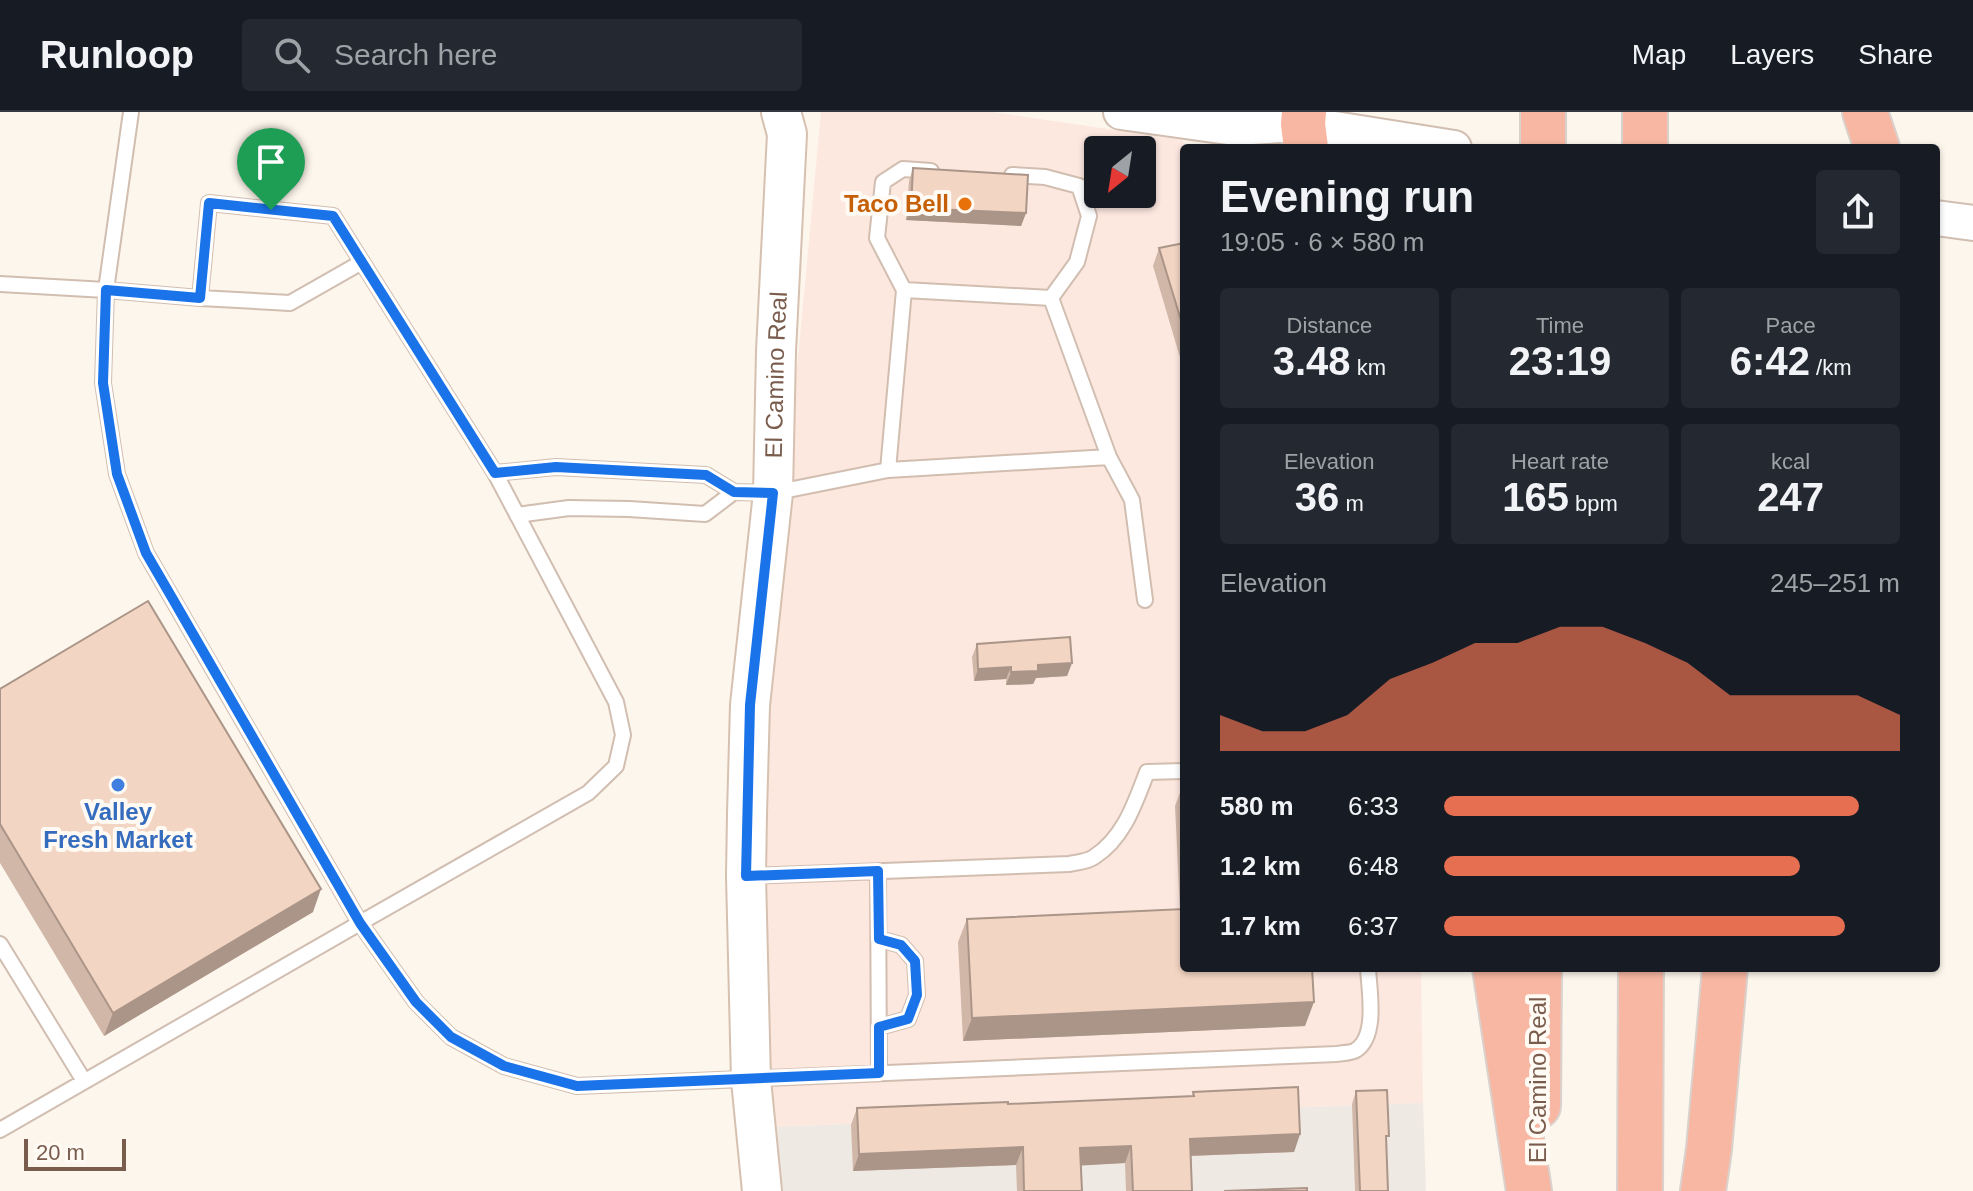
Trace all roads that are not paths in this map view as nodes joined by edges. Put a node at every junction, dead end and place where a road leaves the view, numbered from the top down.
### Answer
1 (131, 112) edge
2 (1121, 112) edge
3 (1543, 112) edge
4 (1645, 112) edge
5 (1865, 112) edge
6 (789, 119) edge
7 (1296, 124) edge
8 (1428, 144) edge
9 (1543, 144) edge
10 (1645, 144) edge
11 (1876, 144) edge
12 (951, 172) edge
13 (998, 175) edge
14 (1940, 219) edge
15 (1973, 223) edge
16 (362, 262) junction
17 (0, 284) edge
18 (106, 290) junction
19 (904, 290) junction
20 (200, 298) junction
21 (1051, 298) junction
22 (1109, 457) junction
23 (888, 470) junction
24 (495, 473) junction
25 (734, 492) junction
26 (773, 493) junction
27 (517, 515) junction
28 (1145, 600) dead end
29 (1180, 771) edge
30 (878, 871) junction
31 (746, 876) junction
32 (360, 923) junction
33 (879, 939) junction
34 (0, 944) edge
35 (1368, 972) edge
36 (1496, 972) edge
37 (1539, 972) edge
38 (1641, 972) edge
39 (1725, 972) edge
40 (879, 1027) junction
41 (879, 1073) junction
42 (751, 1080) junction
43 (84, 1081) junction
44 (0, 1130) edge
45 (762, 1191) edge
46 (1529, 1191) edge
47 (1537, 1191) edge
48 (1640, 1191) edge
49 (1703, 1191) edge

1 - 18 lane
2 - 7 street
3 - 9 highway
4 - 10 highway
5 - 11 highway
6 - 26 main road, El Camino Real
7 - 8 street
12 - 19 lane
13 - 21 lane
14 - 15 street
16 - 20 lane
16 - 20 lane
16 - 24 lane
17 - 18 lane
18 - 20 lane
18 - 32 lane
19 - 21 lane
19 - 23 lane
21 - 22 lane
22 - 23 lane
22 - 28 lane
23 - 26 lane
24 - 25 lane
24 - 27 lane
25 - 26 lane
25 - 27 lane
26 - 31 main road, El Camino Real
27 - 32 lane
29 - 30 lane
30 - 31 lane
30 - 33 lane
31 - 42 main road, El Camino Real
32 - 42 lane
32 - 43 lane
33 - 40 lane
33 - 40 lane
34 - 43 lane
35 - 41 lane
36 - 46 highway
37 - 47 highway, El Camino Real
38 - 48 highway
39 - 49 highway
40 - 41 lane
41 - 42 lane
42 - 45 main road, El Camino Real
43 - 44 lane

